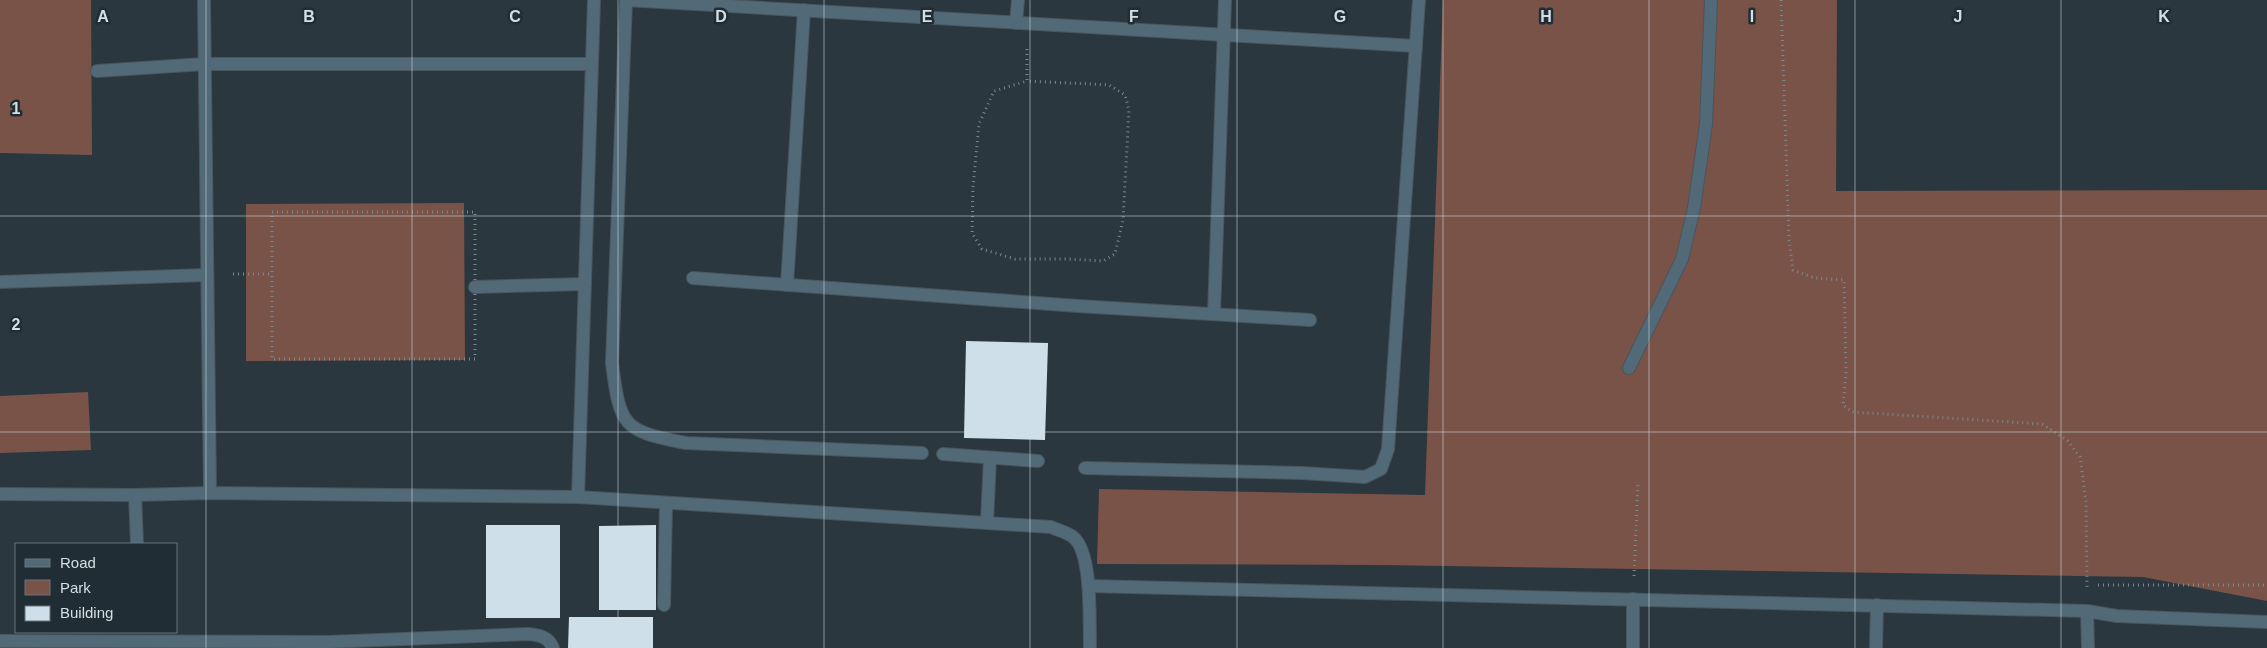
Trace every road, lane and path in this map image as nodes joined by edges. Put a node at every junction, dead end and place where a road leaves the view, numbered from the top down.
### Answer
1 (204, 0) edge
2 (594, 0) edge
3 (626, 0) edge
4 (1018, 0) edge
5 (1225, 0) edge
6 (1419, 0) edge
7 (1711, 0) edge
8 (1781, 0) edge
9 (818, 6) edge
10 (804, 10) junction
11 (1022, 23) junction
12 (1223, 34) junction
13 (1416, 46) junction
14 (204, 64) junction
15 (592, 64) junction
16 (97, 71) dead end
17 (1027, 81) junction
18 (272, 274) junction
19 (206, 275) junction
20 (693, 278) dead end
21 (0, 282) edge
22 (585, 284) junction
23 (787, 285) junction
24 (475, 286) junction
25 (1214, 314) junction
26 (1310, 320) dead end
27 (1629, 368) dead end
28 (922, 453) dead end
29 (943, 454) dead end
30 (990, 458) junction
31 (1038, 461) dead end
32 (1085, 468) dead end
33 (1638, 482) dead end
34 (210, 493) junction
35 (0, 494) edge
36 (135, 495) junction
37 (578, 497) junction
38 (666, 503) junction
39 (987, 522) junction
40 (137, 543) edge
41 (2087, 585) junction
42 (2267, 585) edge
43 (1089, 586) junction
44 (1633, 599) junction
45 (664, 605) dead end
46 (1877, 605) junction
47 (2088, 610) junction
48 (2267, 622) edge
49 (141, 637) edge
50 (0, 641) edge
51 (56, 645) edge
52 (224, 645) edge
53 (328, 645) edge
54 (553, 648) edge
55 (1090, 648) edge
56 (1633, 648) edge
57 (1876, 648) edge
58 (2088, 648) edge

1 - 14 street
2 - 15 street
3 - 10 street
3 - 28 street
4 - 11 street
5 - 12 street
6 - 13 street
7 - 27 street
8 - 41 path
9 - 10 street
9 - 11 street
10 - 23 street
11 - 12 street
11 - 17 path
12 - 13 street
12 - 25 street
13 - 32 street
14 - 15 street
14 - 16 street
14 - 19 street
15 - 22 street
17 - 17 path
18 - 19 path
18 - 24 path
18 - 24 path
19 - 21 street
19 - 34 street
20 - 23 street
22 - 24 street
22 - 37 street
23 - 25 street
25 - 26 street
29 - 30 street
30 - 31 street
30 - 39 street
33 - 44 path
34 - 36 street
34 - 37 street
35 - 36 street
36 - 40 street
37 - 38 street
38 - 39 street
38 - 45 street
39 - 43 street
41 - 42 path
41 - 47 path
43 - 44 street
43 - 55 street
44 - 46 street
44 - 56 street
46 - 47 street
46 - 57 street
47 - 48 street
47 - 58 street
49 - 51 street
49 - 52 street
50 - 51 street
52 - 53 street
53 - 54 street

